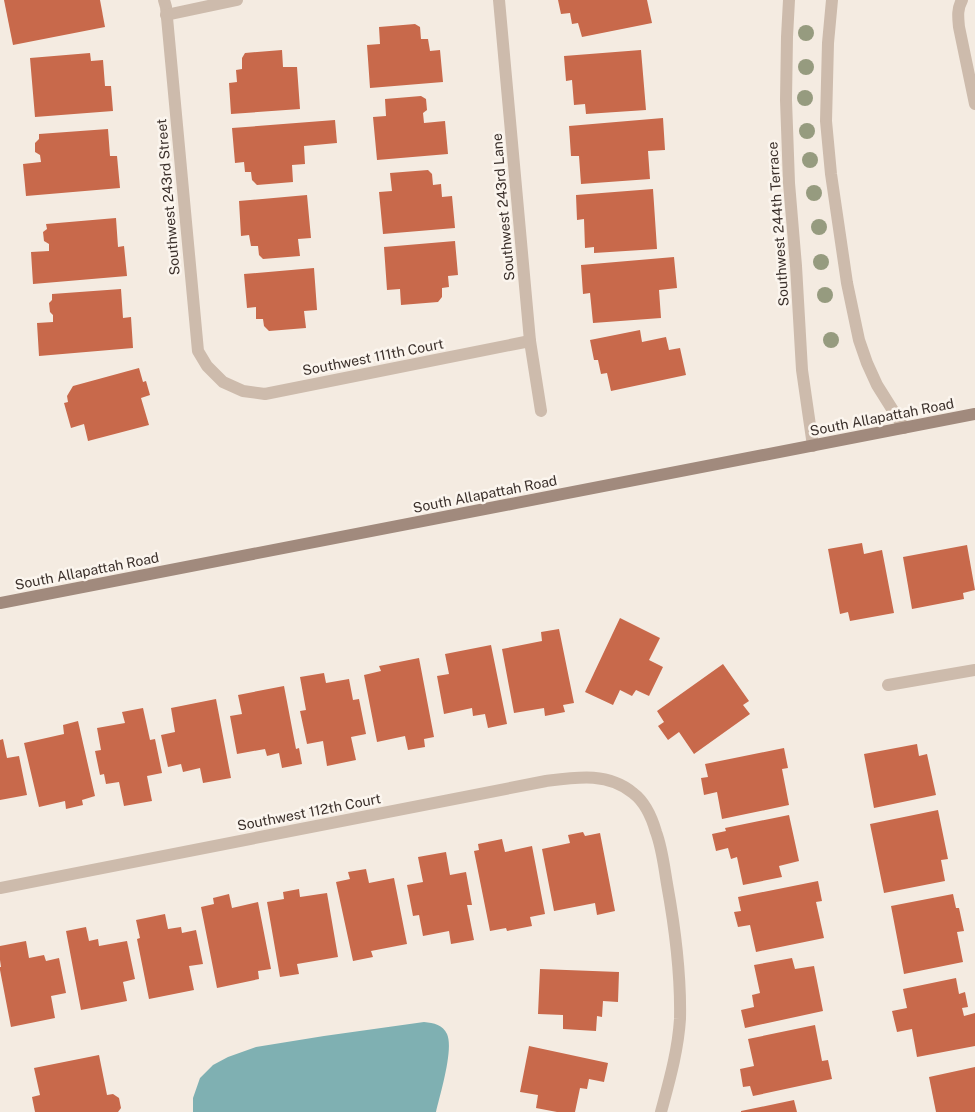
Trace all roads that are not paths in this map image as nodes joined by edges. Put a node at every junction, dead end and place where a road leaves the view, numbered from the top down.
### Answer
1 (164, 0) edge
2 (237, 0) edge
3 (499, 0) edge
4 (789, 0) edge
5 (832, 0) edge
6 (962, 0) edge
7 (166, 15) junction
8 (975, 104) edge
9 (530, 341) junction
10 (223, 382) joint
11 (541, 410) dead end
12 (975, 414) edge
13 (904, 428) junction
14 (813, 446) junction
15 (0, 603) edge
16 (975, 670) edge
17 (888, 685) dead end
18 (0, 888) edge
19 (661, 1112) edge

1 - 7 street, Southwest 243rd Street
2 - 7 street
3 - 9 street, Southwest 243rd Lane
4 - 14 street, Southwest 244th Terrace
5 - 13 street
6 - 8 street
7 - 10 street, Southwest 243rd Street
9 - 10 street, Southwest 111th Court
9 - 11 street, Southwest 243rd Lane
12 - 13 main road, South Allapattah Road
13 - 14 main road, South Allapattah Road
14 - 15 main road, South Allapattah Road
16 - 17 street
18 - 19 street, Southwest 112th Court

